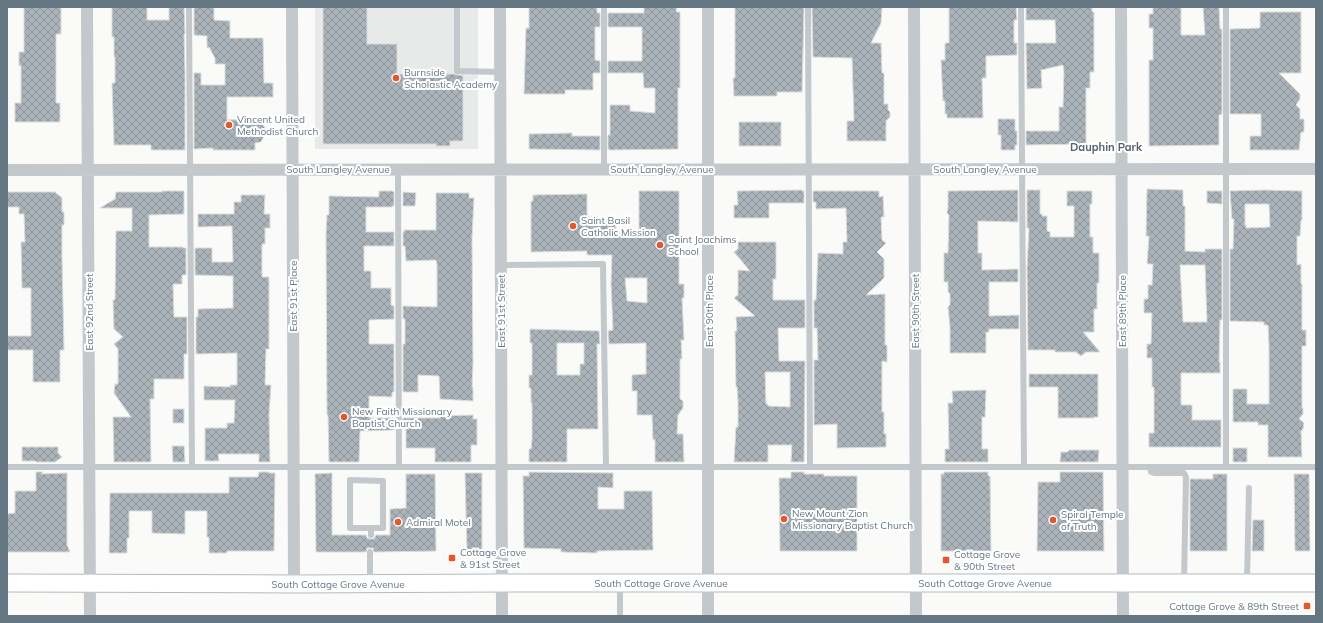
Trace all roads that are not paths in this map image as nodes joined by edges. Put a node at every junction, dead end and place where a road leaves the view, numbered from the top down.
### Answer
1 (87, 7) edge
2 (189, 7) edge
3 (292, 7) edge
4 (457, 7) edge
5 (500, 7) edge
6 (604, 7) edge
7 (708, 7) edge
8 (808, 7) edge
9 (914, 7) edge
10 (1021, 7) edge
11 (1121, 7) edge
12 (1226, 7) edge
13 (500, 72) junction
14 (398, 169) junction
15 (500, 169) junction
16 (604, 169) junction
17 (709, 169) junction
18 (809, 169) junction
19 (915, 169) junction
20 (1021, 169) junction
21 (1122, 169) junction
22 (1226, 169) junction
23 (1316, 169) edge
24 (7, 170) edge
25 (88, 170) junction
26 (190, 170) junction
27 (293, 170) junction
28 (501, 265) junction
29 (7, 467) edge
30 (90, 467) junction
31 (294, 467) junction
32 (399, 467) junction
33 (501, 467) junction
34 (606, 467) junction
35 (708, 467) junction
36 (810, 467) junction
37 (916, 467) junction
38 (1024, 467) junction
39 (1122, 467) junction
40 (1150, 467) junction
41 (1226, 467) junction
42 (1316, 467) edge
43 (192, 468) junction
44 (1249, 488) dead end
45 (371, 532) joint
46 (370, 552) dead end
47 (7, 583) edge
48 (90, 583) junction
49 (502, 583) junction
50 (620, 583) junction
51 (916, 583) junction
52 (1123, 583) junction
53 (1184, 583) junction
54 (1247, 583) junction
55 (1316, 583) edge
56 (294, 584) junction
57 (370, 584) junction
58 (708, 584) junction
59 (90, 616) edge
60 (502, 616) edge
61 (620, 616) edge
62 (708, 616) edge
63 (916, 616) edge
64 (1123, 616) edge

1 - 25 street, East 92nd Street
2 - 26 lane
3 - 27 street, East 91st Place
4 - 13 lane
5 - 13 street, East 91st Street
6 - 16 lane
7 - 17 street, East 90th Place
8 - 18 lane
9 - 19 street, East 90th Street
10 - 20 lane
11 - 21 street, East 89th Place
12 - 22 lane
13 - 15 street, East 91st Street
14 - 15 street, South Langley Avenue
14 - 27 street, South Langley Avenue
14 - 32 lane
15 - 16 street, South Langley Avenue
15 - 28 street, East 91st Street
16 - 17 street, South Langley Avenue
17 - 18 street, South Langley Avenue
17 - 35 street, East 90th Place
18 - 19 street, South Langley Avenue
18 - 36 lane
19 - 20 street, South Langley Avenue
19 - 37 street, East 90th Street
20 - 21 street, South Langley Avenue
20 - 38 lane
21 - 22 street, South Langley Avenue
21 - 39 street, East 89th Place
22 - 23 street, South Langley Avenue
22 - 41 lane
24 - 25 street, South Langley Avenue
25 - 26 street, South Langley Avenue
25 - 30 street, East 92nd Street
26 - 27 street, South Langley Avenue
26 - 43 lane
27 - 31 street, East 91st Place
28 - 33 street, East 91st Street
28 - 34 lane
29 - 30 lane
30 - 43 lane
30 - 48 street, East 92nd Street
31 - 32 lane
31 - 43 lane
31 - 56 street, East 91st Place
32 - 33 lane
33 - 34 lane
33 - 49 street, East 91st Street
34 - 35 lane
35 - 36 lane
35 - 58 street, East 90th Place
36 - 37 lane
37 - 38 lane
37 - 51 street, East 90th Street
38 - 39 lane
39 - 40 lane
39 - 52 street, East 89th Place
40 - 41 lane
40 - 53 lane
41 - 42 lane
44 - 54 lane
45 - 45 lane
46 - 57 lane
47 - 48 main road, South Cottage Grove Avenue
48 - 56 main road, South Cottage Grove Avenue
48 - 59 street, East 92nd Street
49 - 50 main road, South Cottage Grove Avenue
49 - 57 main road, South Cottage Grove Avenue
49 - 60 street, East 91st Street
50 - 58 main road, South Cottage Grove Avenue
50 - 61 lane
51 - 52 main road, South Cottage Grove Avenue
51 - 58 main road, South Cottage Grove Avenue
51 - 63 street, East 90th Street
52 - 53 main road, South Cottage Grove Avenue
52 - 64 street, East 89th Place
53 - 54 main road, South Cottage Grove Avenue
54 - 55 main road, South Cottage Grove Avenue
56 - 57 main road, South Cottage Grove Avenue
58 - 62 street, East 90th Place

